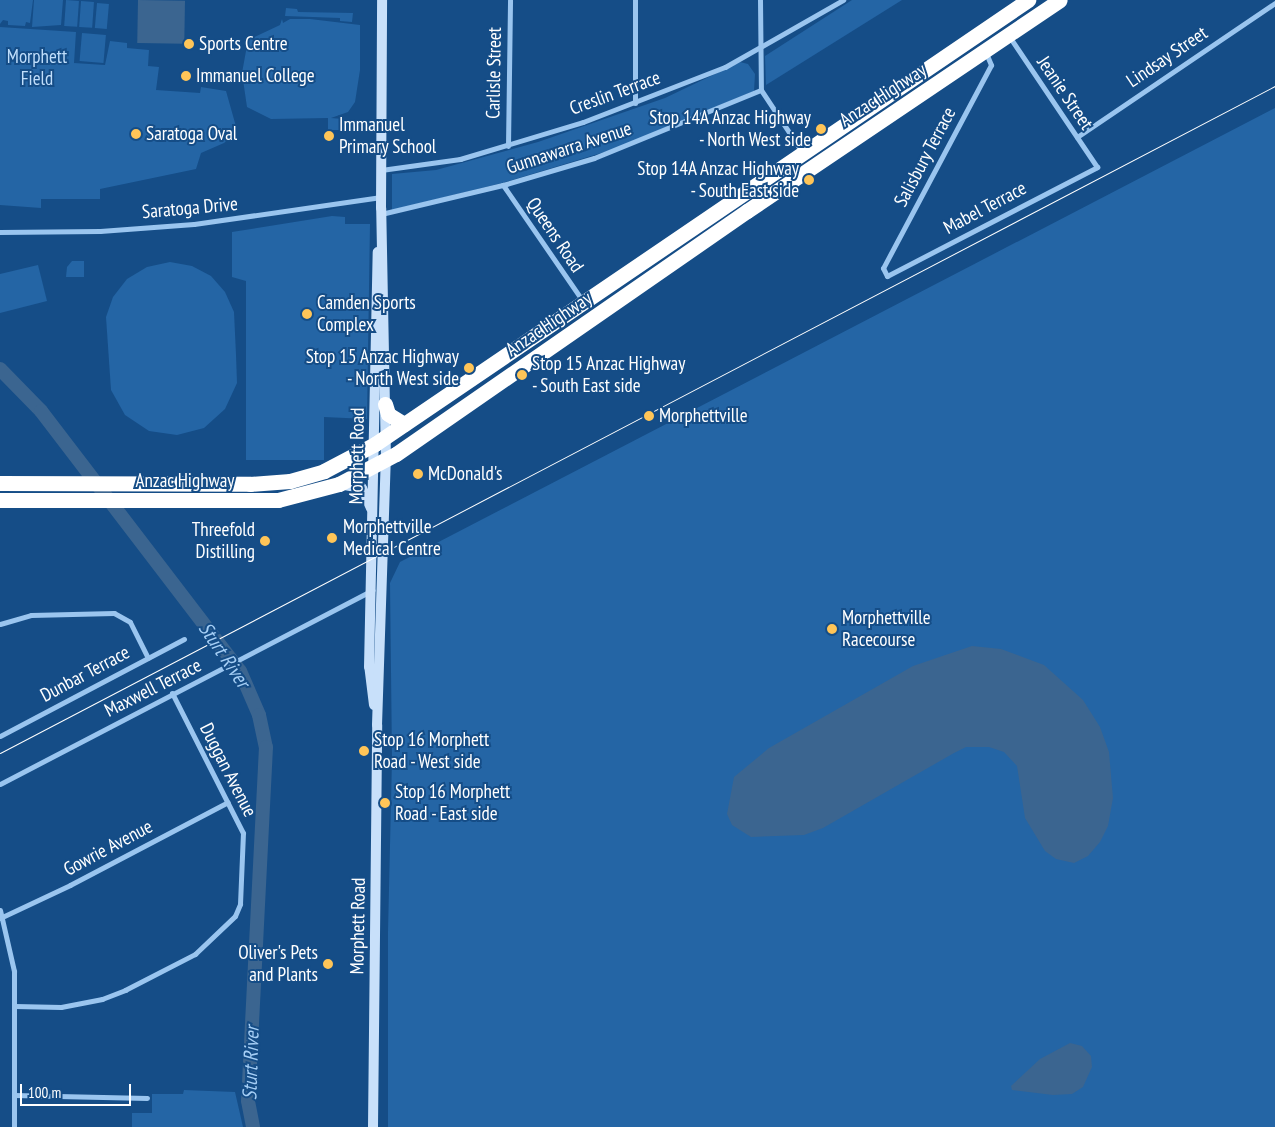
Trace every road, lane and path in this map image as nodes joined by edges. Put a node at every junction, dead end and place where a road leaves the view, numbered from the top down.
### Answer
1 (382, 0) edge
2 (510, 0) edge
3 (635, 0) edge
4 (760, 0) edge
5 (843, 0) edge
6 (1053, 0) edge
7 (1060, 0) edge
8 (1025, 2) edge
9 (1275, 3) edge
10 (1043, 12) junction
11 (1009, 36) junction
12 (759, 50) junction
13 (985, 52) junction
14 (761, 90) junction
15 (635, 103) junction
16 (860, 114) junction
17 (876, 124) junction
18 (836, 130) junction
19 (860, 134) junction
20 (1077, 136) junction
21 (508, 146) junction
22 (803, 153) junction
23 (1097, 166) joint
24 (381, 170) junction
25 (503, 185) junction
26 (381, 197) junction
27 (381, 215) junction
28 (0, 232) edge
29 (646, 259) junction
30 (670, 265) junction
31 (887, 276) joint
32 (613, 281) junction
33 (637, 288) junction
34 (582, 301) junction
35 (385, 404) junction
36 (404, 424) junction
37 (380, 440) junction
38 (380, 463) junction
39 (0, 483) edge
40 (220, 484) junction
41 (339, 484) junction
42 (0, 500) edge
43 (221, 502) junction
44 (374, 519) junction
45 (372, 590) junction
46 (0, 624) edge
47 (184, 639) dead end
48 (148, 658) junction
49 (172, 694) junction
50 (377, 725) junction
51 (0, 736) edge
52 (0, 784) edge
53 (228, 802) junction
54 (0, 910) edge
55 (1, 917) edge
56 (15, 1006) junction
57 (14, 1095) junction
58 (147, 1098) dead end
59 (14, 1127) edge
60 (373, 1127) edge

1 - 24 main road, Morphett Road
2 - 21 street, Carlisle Street
3 - 15 street
4 - 12 street
5 - 12 street, Creslin Terrace
6 - 7 highway
7 - 10 highway, Anzac Highway
8 - 10 highway
8 - 16 highway, Anzac Highway
9 - 20 street, Lindsay Street
10 - 11 highway, Anzac Highway
11 - 13 highway, Anzac Highway
11 - 20 street, Jeanie Street
12 - 14 street
12 - 15 street, Creslin Terrace
13 - 17 highway, Anzac Highway
13 - 31 street, Salisbury Terrace
14 - 22 street
14 - 25 street, Gunnawarra Avenue
15 - 21 street, Creslin Terrace
16 - 17 highway
16 - 18 highway, Anzac Highway
17 - 19 highway, Anzac Highway
18 - 19 highway
18 - 22 highway, Anzac Highway
19 - 30 highway, Anzac Highway
20 - 23 street, Jeanie Street
21 - 24 street, Creslin Terrace
22 - 29 highway, Anzac Highway
23 - 31 street, Mabel Terrace
24 - 26 main road, Morphett Road
25 - 27 street, Gunnawarra Avenue
25 - 34 street, Queens Road
26 - 27 main road, Morphett Road
26 - 28 street, Saratoga Drive
27 - 35 main road, Morphett Road
27 - 37 main road, Morphett Road
29 - 30 highway
29 - 32 highway, Anzac Highway
30 - 33 highway, Anzac Highway
32 - 33 highway
32 - 34 highway, Anzac Highway
33 - 38 highway, Anzac Highway
34 - 36 highway, Anzac Highway
35 - 36 highway
35 - 37 main road, Morphett Road
36 - 37 highway, Anzac Highway
37 - 38 main road, Morphett Road
37 - 40 highway, Anzac Highway
38 - 41 highway, Anzac Highway
38 - 44 main road, Morphett Road
38 - 50 main road, Morphett Road
39 - 40 highway, Anzac Highway
40 - 43 highway
41 - 43 highway, Anzac Highway
41 - 44 main road
42 - 43 highway, Anzac Highway
44 - 45 main road, Morphett Road
45 - 49 street, Maxwell Terrace
45 - 50 main road, Morphett Road
46 - 48 street
47 - 48 street, Dunbar Terrace
48 - 51 street, Dunbar Terrace
49 - 52 street, Maxwell Terrace
49 - 53 street, Duggan Avenue
50 - 60 main road, Morphett Road
53 - 55 street, Gowrie Avenue
53 - 56 street, Duggan Avenue
54 - 55 street
55 - 56 street
56 - 57 street
57 - 58 street
57 - 59 street

